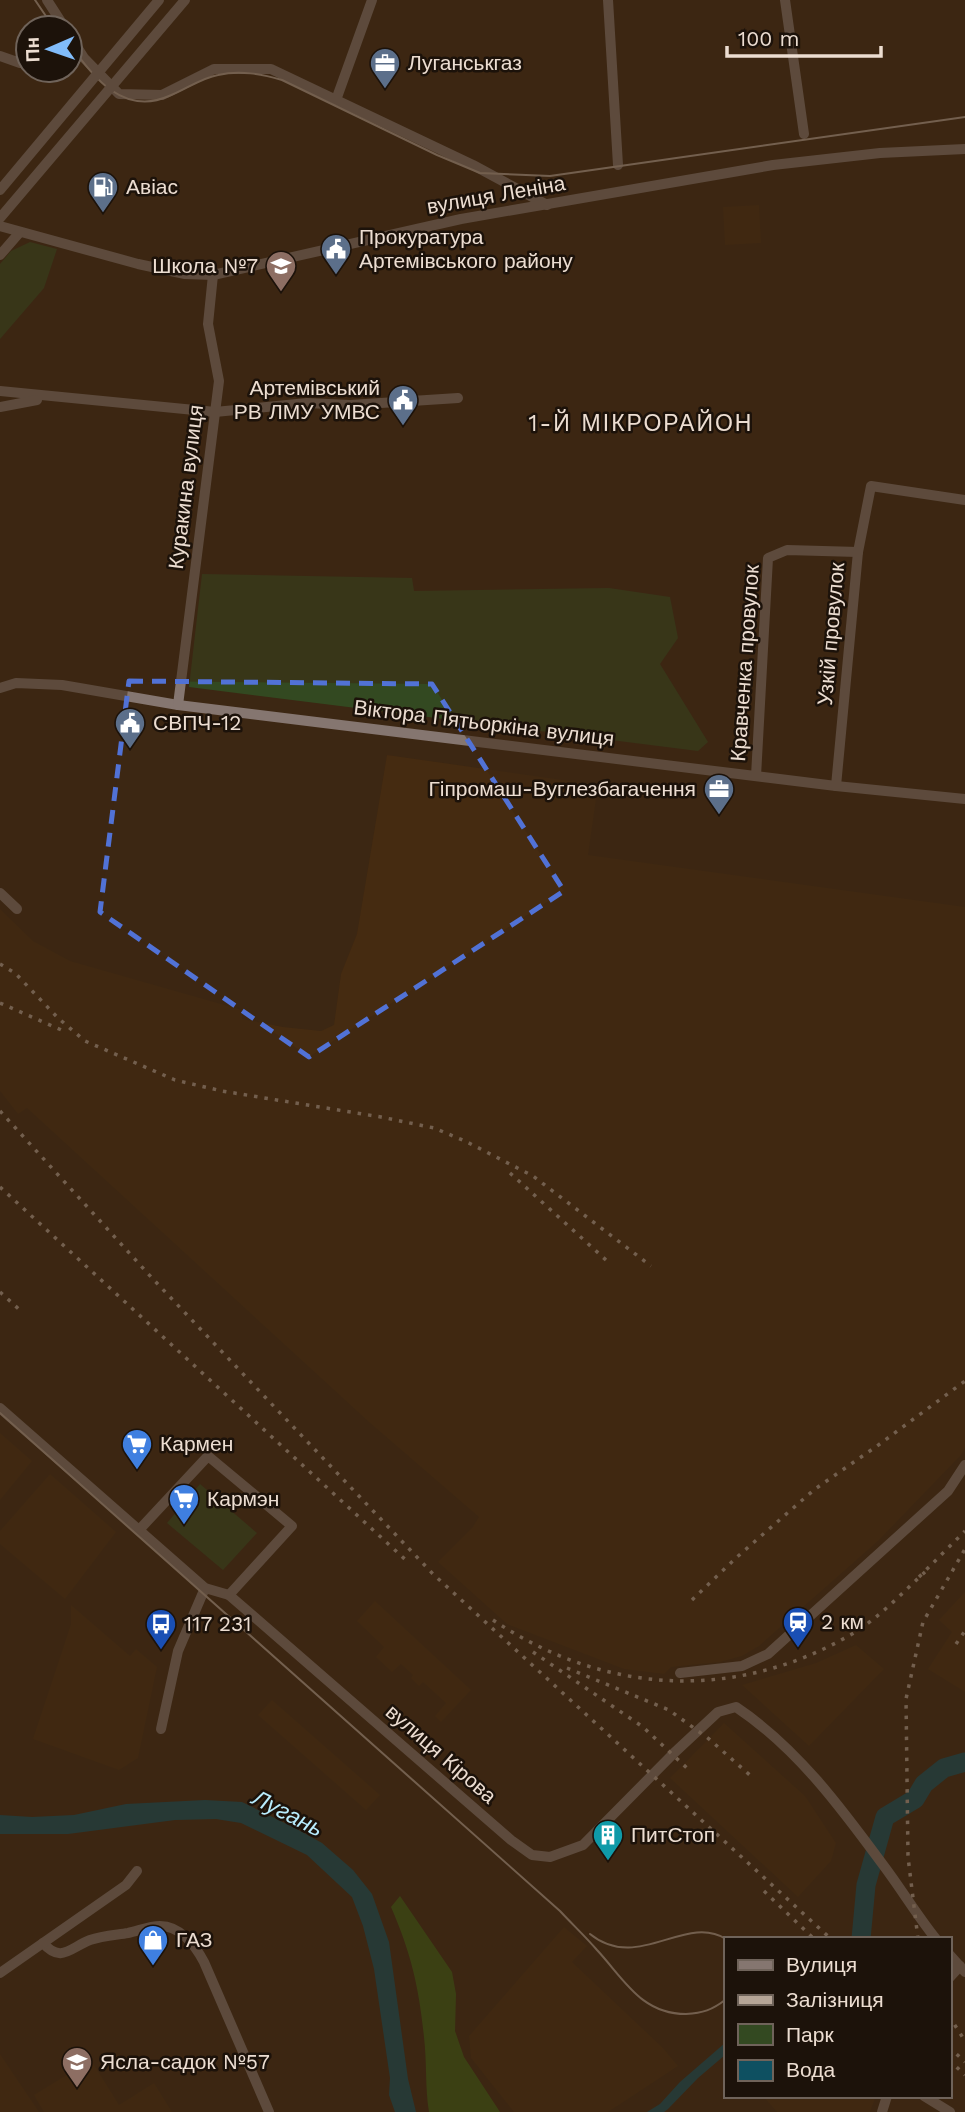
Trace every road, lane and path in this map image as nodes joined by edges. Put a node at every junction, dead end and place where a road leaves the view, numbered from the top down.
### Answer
1 (159, 0) edge
2 (185, 0) edge
3 (372, 0) edge
4 (608, 0) edge
5 (785, 0) edge
6 (84, 58) edge
7 (336, 100) junction
8 (804, 134) dead end
9 (965, 149) edge
10 (618, 165) dead end
11 (0, 190) edge
12 (547, 205) junction
13 (0, 218) edge
14 (0, 226) edge
15 (20, 232) junction
16 (0, 255) edge
17 (213, 275) junction
18 (0, 391) edge
19 (50, 398) junction
20 (458, 398) dead end
21 (0, 407) edge
22 (215, 412) junction
23 (965, 500) edge
24 (858, 552) junction
25 (0, 685) edge
26 (178, 705) junction
27 (756, 776) junction
28 (836, 786) junction
29 (965, 799) edge
30 (0, 893) edge
31 (17, 909) dead end
32 (0, 1408) edge
33 (965, 1465) edge
34 (139, 1530) junction
35 (205, 1588) junction
36 (229, 1595) junction
37 (680, 1673) dead end
38 (161, 1729) dead end
39 (137, 1871) dead end
40 (934, 1937) edge
41 (43, 1943) junction
42 (0, 1973) edge
43 (927, 2098) edge
44 (269, 2112) edge
45 (950, 2112) edge

1 - 11 street, bridge
2 - 13 street, bridge
3 - 7 street
4 - 10 street
5 - 8 street
6 - 7 street
7 - 12 street
9 - 12 street, вулиця Леніна
12 - 17 street, вулиця Леніна
14 - 15 street, вулиця Леніна
15 - 16 street
15 - 17 street, вулиця Леніна
17 - 22 street, Куракина вулиця
18 - 19 street
19 - 21 street
19 - 22 street
20 - 22 street
22 - 26 street, Куракина вулиця
23 - 24 street, Узкій провулок
24 - 27 street, Кравченка провулок
24 - 28 street, Узкій провулок
25 - 26 street, Віктора Пятьоркіна вулиця
26 - 27 street, Віктора Пятьоркіна вулиця
27 - 28 street, Віктора Пятьоркіна вулиця
28 - 29 street, Віктора Пятьоркіна вулиця
30 - 31 street
32 - 34 street, вулиця Кірова
33 - 37 street
34 - 35 street, вулиця Кірова
34 - 36 street
35 - 36 street, вулиця Кірова
35 - 38 street
36 - 40 street, вулиця Кірова
39 - 41 street
41 - 42 street
41 - 44 street
43 - 45 street

